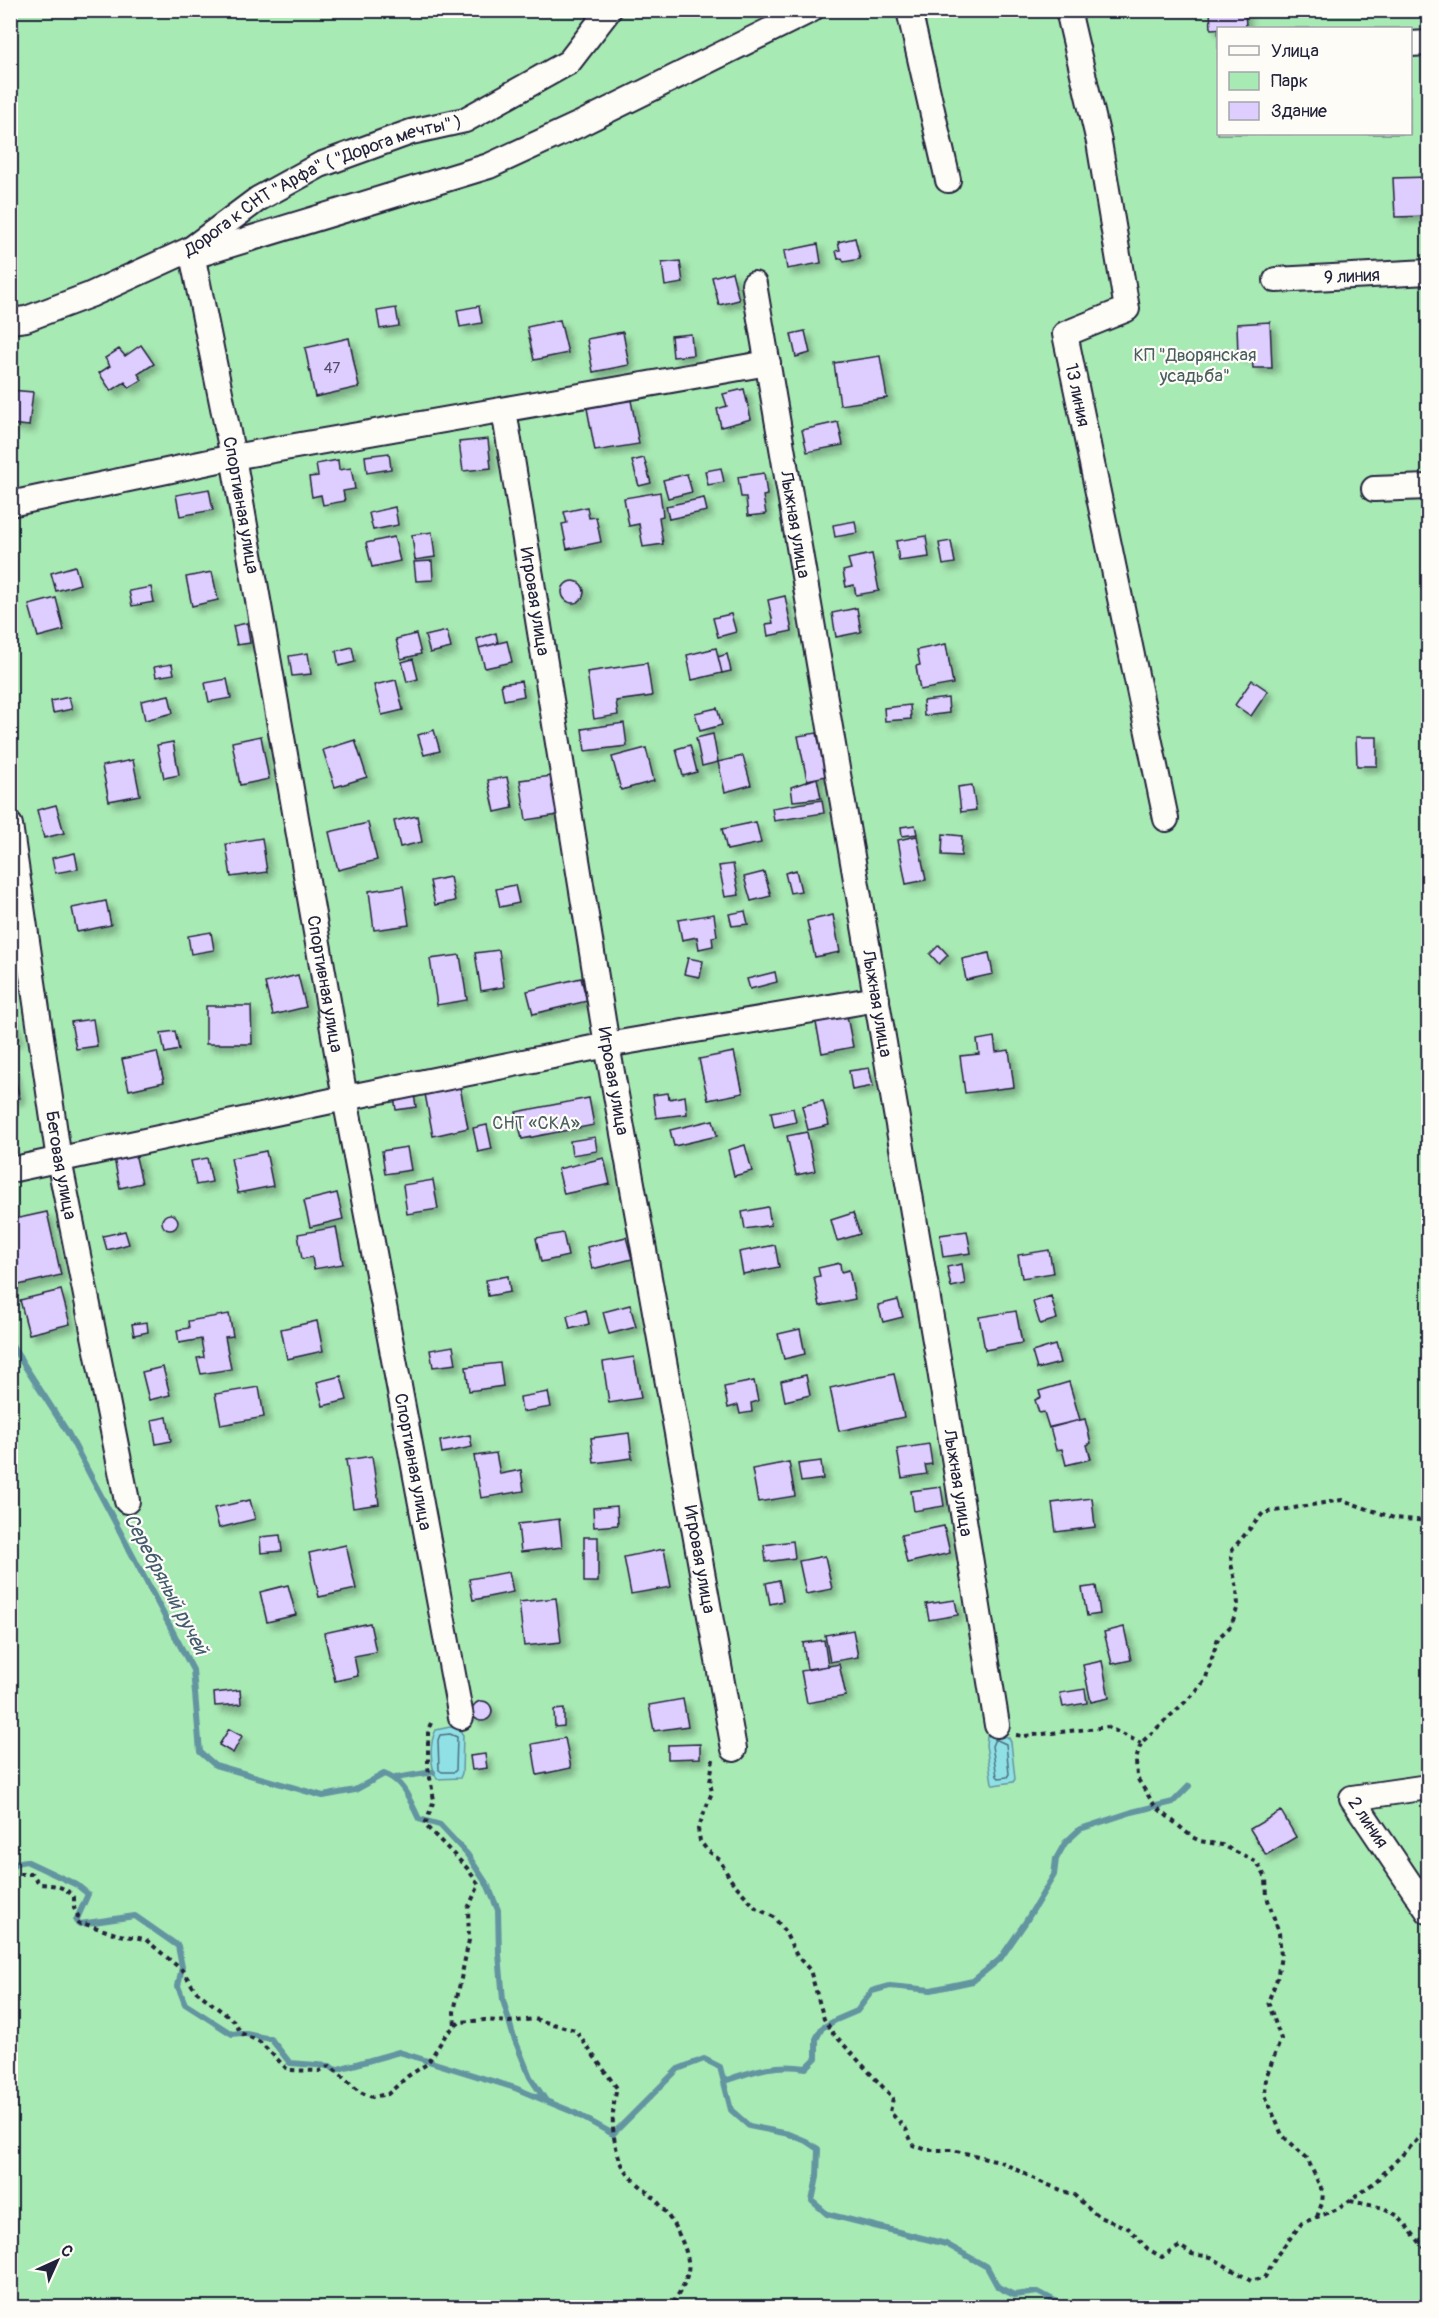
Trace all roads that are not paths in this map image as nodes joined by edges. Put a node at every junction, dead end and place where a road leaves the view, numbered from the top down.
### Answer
1 (609, 10) edge
2 (811, 10) edge
3 (909, 10) edge
4 (1068, 10) edge
5 (1428, 43) edge
6 (1412, 44) edge
7 (948, 180) dead end
8 (192, 253) junction
9 (1428, 272) edge
10 (1276, 280) dead end
11 (754, 284) dead end
12 (10, 321) edge
13 (768, 363) junction
14 (504, 410) junction
15 (233, 457) junction
16 (1428, 487) edge
17 (1374, 489) dead end
18 (10, 504) edge
19 (1166, 819) dead end
20 (10, 825) edge
21 (876, 999) junction
22 (608, 1045) junction
23 (345, 1098) junction
24 (59, 1160) junction
25 (10, 1170) edge
26 (127, 1502) dead end
27 (461, 1717) dead end
28 (997, 1725) road end
29 (733, 1742) road end
30 (1428, 1787) edge
31 (1428, 1911) edge

1 - 8 street, Дорога к СНТ "Арфа" ( "Дорога мечты" )
2 - 8 street
3 - 7 street
4 - 19 street, 13 линия
5 - 6 street
8 - 12 street, Дорога к СНТ "Арфа" ( "Дорога мечты" )
8 - 15 street, Спортивная улица
9 - 10 street, 9 линия
11 - 13 street, Лыжная улица
13 - 14 street
13 - 21 street, Лыжная улица
14 - 15 street
14 - 22 street, Игровая улица
15 - 18 street
15 - 23 street, Спортивная улица
16 - 17 street
20 - 24 street, Беговая улица
21 - 22 street
21 - 28 street, Лыжная улица
22 - 23 street
22 - 29 street, Игровая улица
23 - 24 street
23 - 27 street, Спортивная улица
24 - 25 street
24 - 26 street, Беговая улица
30 - 31 street, 2 линия

